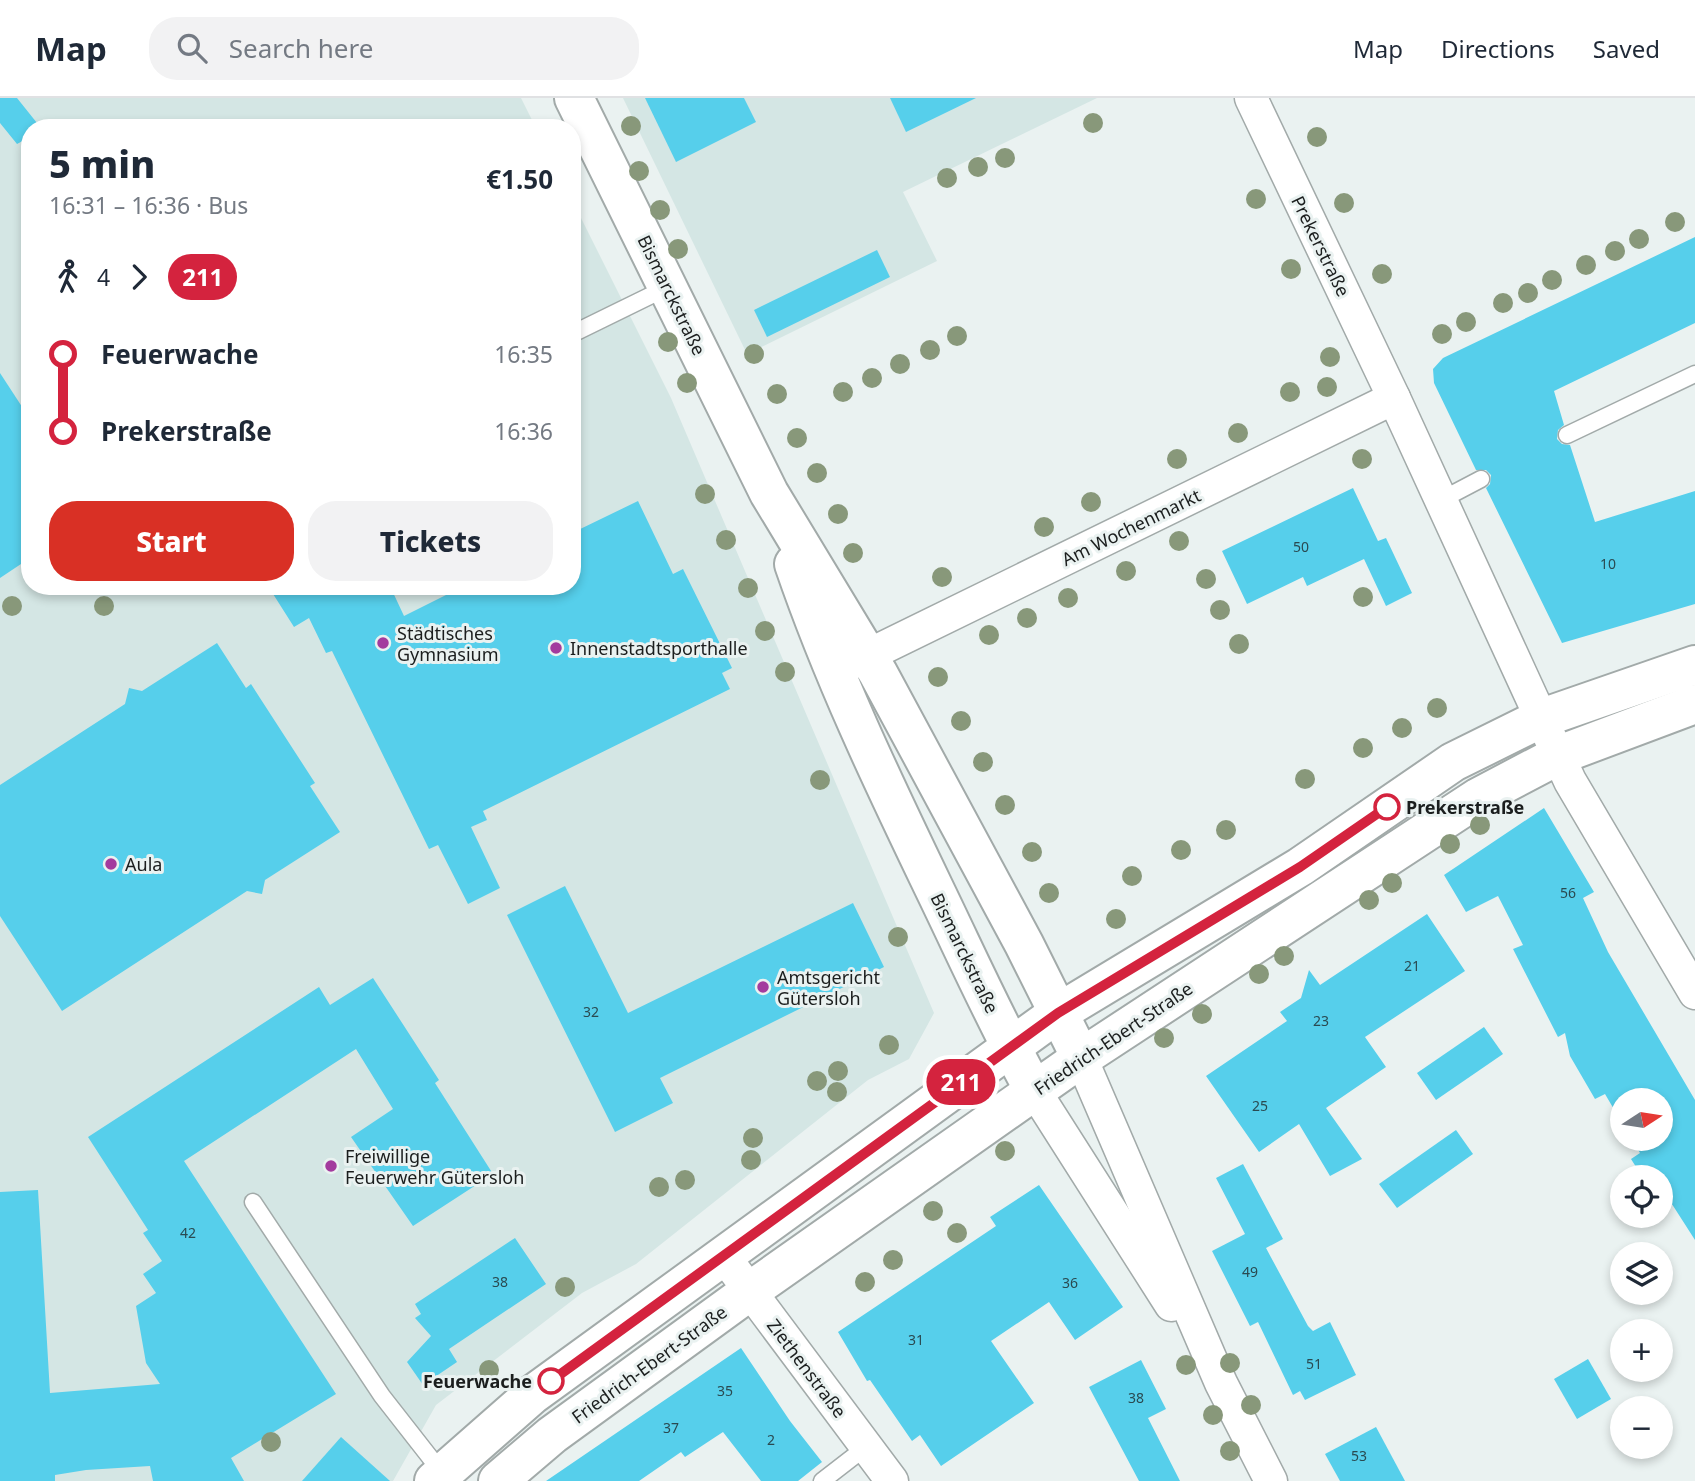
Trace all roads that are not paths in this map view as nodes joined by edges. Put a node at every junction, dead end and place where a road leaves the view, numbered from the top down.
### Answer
1 (574, 98) edge
2 (1251, 98) edge
3 (668, 288) junction
4 (581, 330) edge
5 (1695, 374) edge
6 (1399, 410) junction
7 (1567, 435) dead end
8 (1481, 479) dead end
9 (1441, 499) junction
10 (851, 663) junction
11 (1695, 665) edge
12 (1695, 704) edge
13 (1542, 718) junction
14 (1559, 755) junction
15 (1695, 993) edge
16 (1058, 1013) junction
17 (1010, 1047) junction
18 (1081, 1058) junction
19 (1034, 1090) junction
20 (253, 1202) dead end
21 (723, 1255) junction
22 (750, 1291) junction
23 (1221, 1383) junction
24 (866, 1447) junction
25 (441, 1478) edge
26 (498, 1481) edge
27 (822, 1481) edge
28 (892, 1481) edge
29 (1271, 1481) edge

1 - 3 main road, Bismarckstraße
2 - 6 street, Prekerstraße
3 - 4 lane
3 - 10 main road, Bismarckstraße
5 - 7 lane
6 - 9 street, Prekerstraße
6 - 10 street, Am Wochenmarkt
8 - 9 lane
9 - 13 street, Prekerstraße
10 - 16 main road, Bismarckstraße
10 - 17 main road, Bismarckstraße
11 - 13 main road
12 - 14 main road, Friedrich-Ebert-Straße
13 - 14 street, Prekerstraße
13 - 16 main road
14 - 15 street, Prekerstraße
14 - 18 main road, Friedrich-Ebert-Straße
16 - 17 main road
16 - 18 main road, Bismarckstraße
17 - 19 main road, Bismarckstraße
17 - 21 main road
18 - 19 main road, Friedrich-Ebert-Straße
18 - 23 street, Bismarckstraße
19 - 22 main road, Friedrich-Ebert-Straße
19 - 23 street, Bismarckstraße
20 - 25 lane
21 - 22 street, Ziethenstraße
21 - 25 main road
22 - 24 street, Ziethenstraße
22 - 26 main road, Friedrich-Ebert-Straße
23 - 29 street, Bismarckstraße
24 - 27 lane
24 - 28 street, Ziethenstraße

